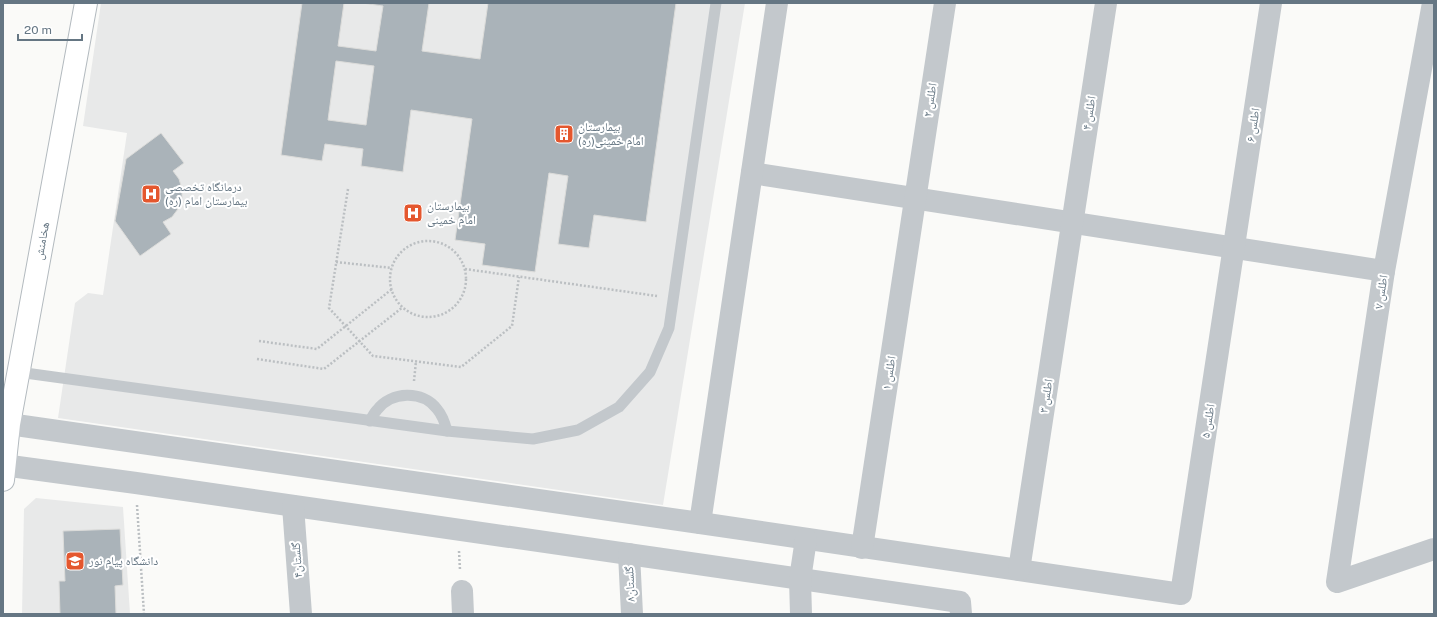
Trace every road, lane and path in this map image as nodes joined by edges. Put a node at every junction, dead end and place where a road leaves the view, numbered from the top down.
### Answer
1 (86, 3) edge
2 (716, 3) edge
3 (777, 3) edge
4 (945, 3) edge
5 (1106, 3) edge
6 (1271, 3) edge
7 (1433, 3) edge
8 (752, 172) junction
9 (348, 189) dead end
10 (916, 198) junction
11 (1072, 222) junction
12 (1234, 247) junction
13 (336, 262) junction
14 (392, 268) junction
15 (464, 269) junction
16 (1384, 271) junction
17 (519, 277) junction
18 (392, 289) junction
19 (673, 299) junction
20 (403, 307) junction
21 (345, 326) junction
22 (259, 341) dead end
23 (359, 341) junction
24 (257, 359) dead end
25 (18, 372) junction
26 (370, 421) junction
27 (9, 424) junction
28 (447, 431) junction
29 (3, 470) edge
30 (136, 483) junction
31 (293, 506) junction
32 (700, 523) junction
33 (458, 529) junction
34 (806, 539) junction
35 (862, 548) junction
36 (1434, 549) edge
37 (629, 554) junction
38 (1020, 570) junction
39 (800, 579) junction
40 (462, 591) joint
41 (960, 608) edge
42 (144, 614) edge
43 (301, 614) edge
44 (463, 614) edge
45 (632, 614) edge
46 (801, 614) edge

1 - 25 street, هخامنش
2 - 19 lane
3 - 8 street
4 - 10 street, اطلس ۲
5 - 11 street, اطلس ۴
6 - 12 street, اطلس ۶
7 - 16 street, اطلس ۷
8 - 10 street
8 - 32 street
9 - 13 path
10 - 11 street
10 - 35 street, اطلس ۱
11 - 12 street
11 - 38 street, اطلس ۳
12 - 16 street
12 - 38 street, اطلس ۵
13 - 14 path
13 - 21 path
14 - 15 path
14 - 18 path
15 - 17 path
15 - 20 path
16 - 36 street, اطلس ۷
17 - 19 path
17 - 23 path
18 - 20 path
18 - 21 path
19 - 28 lane
20 - 23 path
21 - 22 path
21 - 23 path
23 - 24 path
25 - 26 lane
25 - 27 street, هخامنش
26 - 28 lane
26 - 28 lane
27 - 29 street, هخامنش
27 - 32 street
29 - 30 street
30 - 31 street
30 - 42 path
31 - 33 street
31 - 43 street, گلستان۴
32 - 34 street
33 - 37 street
33 - 40 path
34 - 35 street
34 - 39 street
35 - 38 street
37 - 39 street
37 - 45 street, گلستان۸
39 - 41 street
39 - 46 street
40 - 44 street

